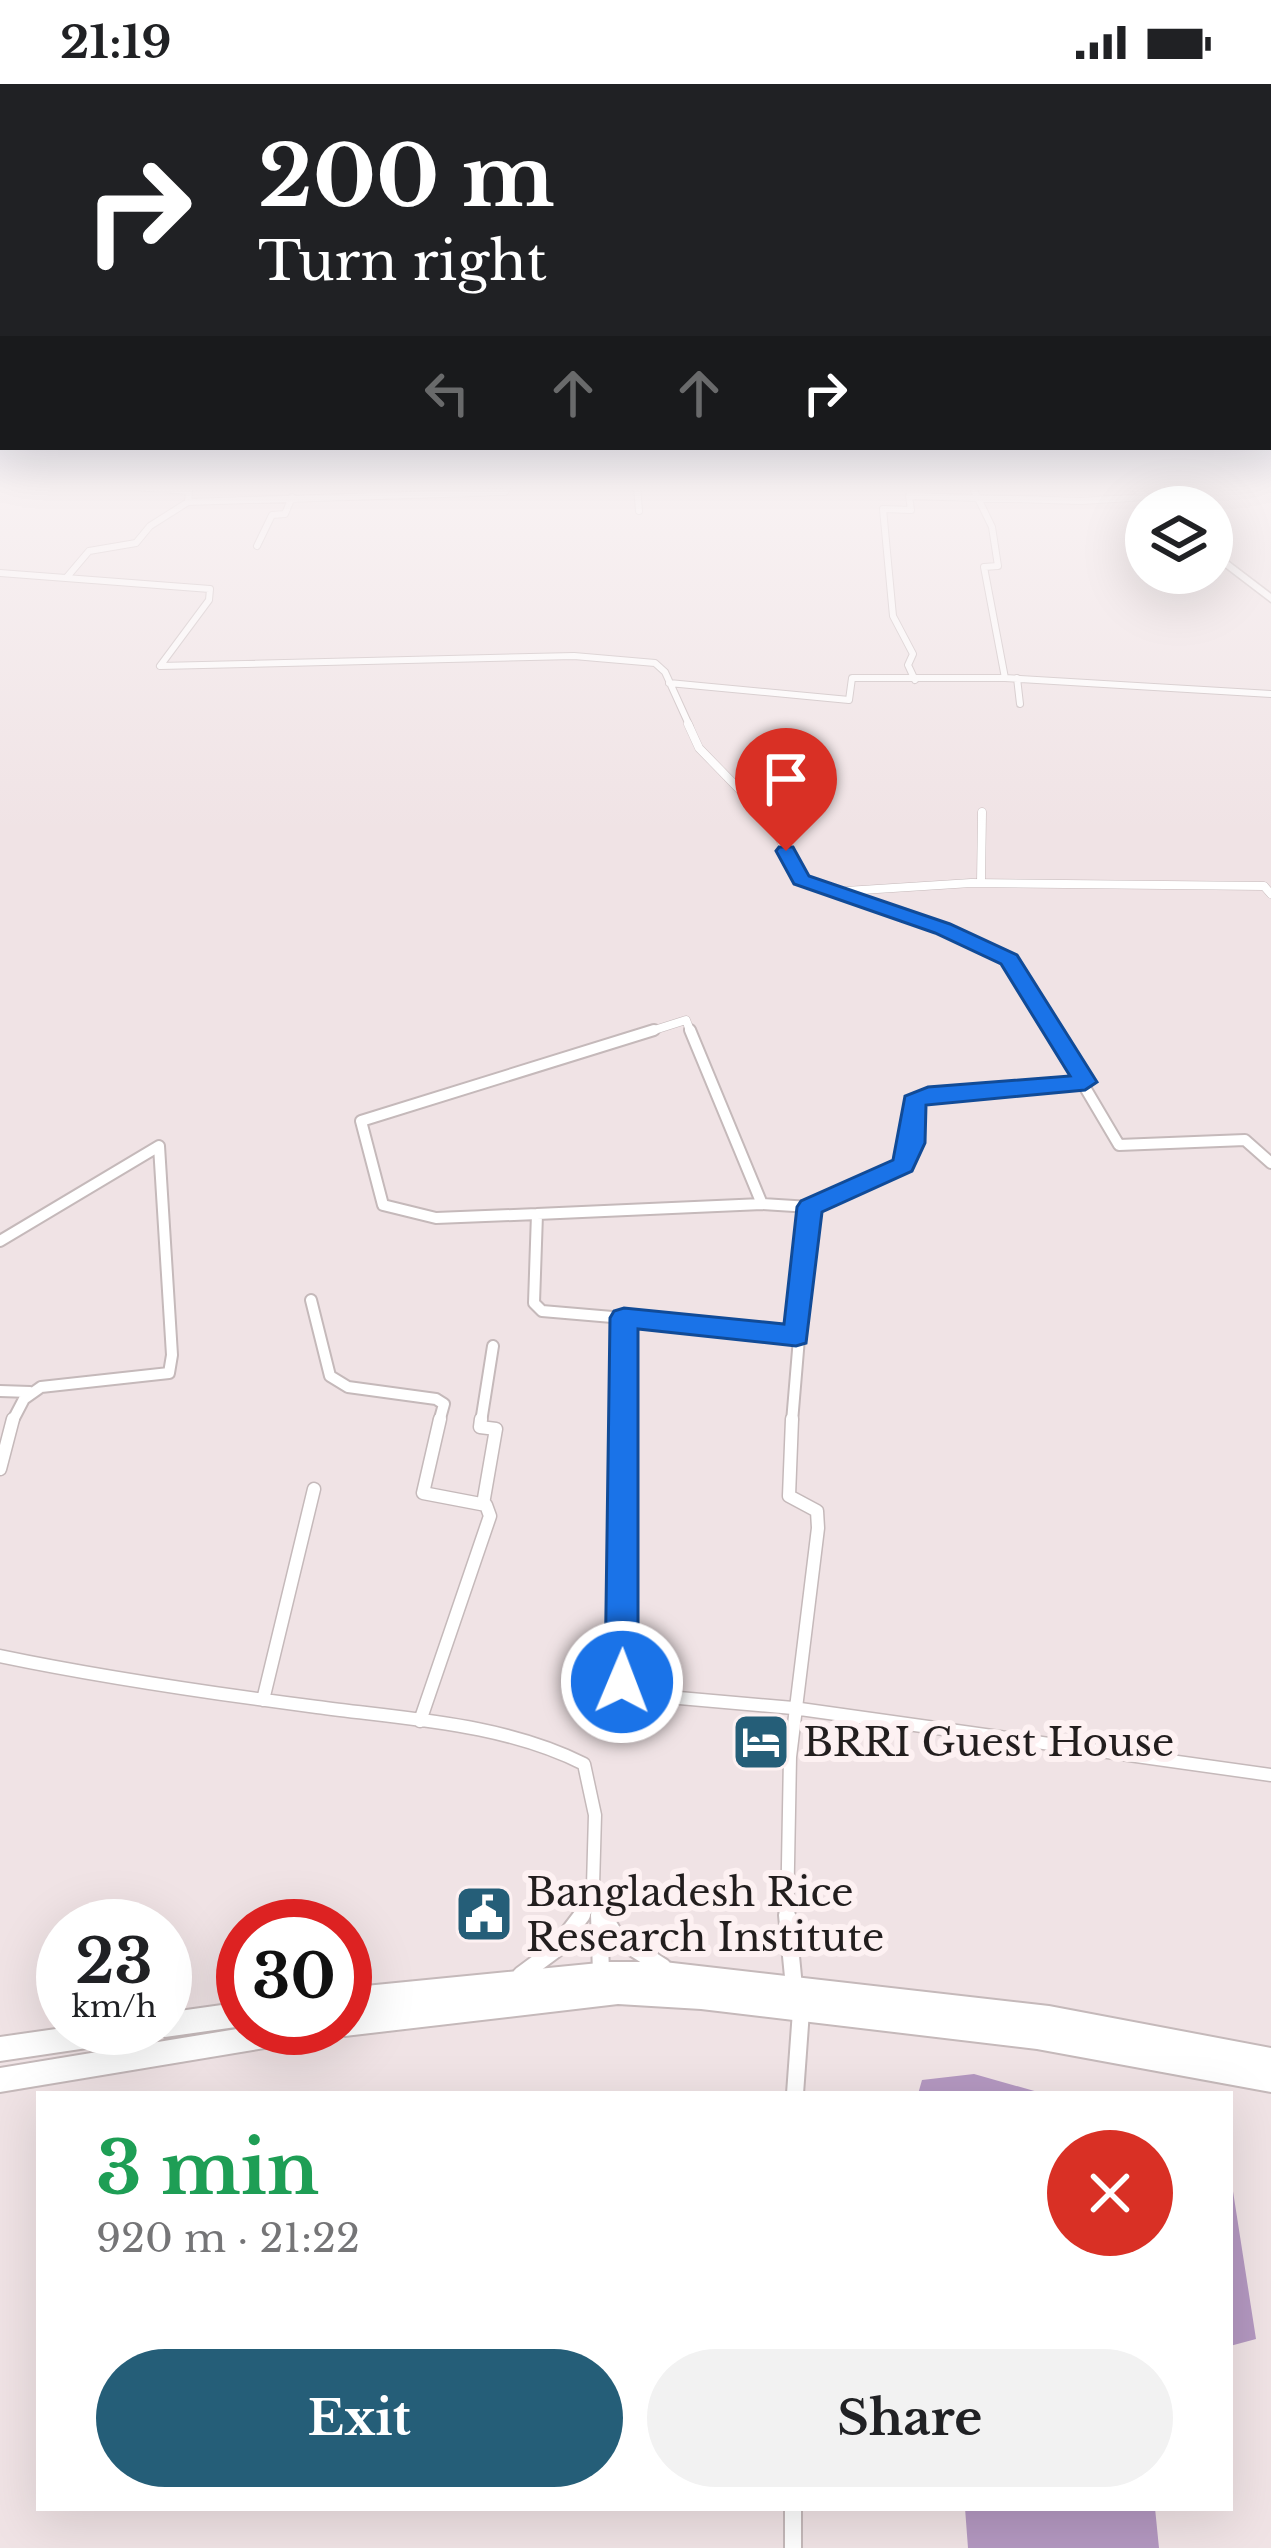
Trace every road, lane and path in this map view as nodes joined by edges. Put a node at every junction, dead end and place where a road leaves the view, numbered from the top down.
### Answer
1 (207, 601) edge
2 (892, 601) edge
3 (990, 601) edge
4 (1005, 678) junction
5 (1016, 678) junction
6 (916, 680) junction
7 (669, 683) junction
8 (1271, 694) edge
9 (1020, 704) dead end
10 (982, 812) dead end
11 (981, 883) junction
12 (1269, 889) edge
13 (838, 892) junction
14 (1085, 1082) junction
15 (1271, 1163) edge
16 (762, 1204) junction
17 (810, 1207) junction
18 (537, 1214) junction
19 (0, 1240) edge
20 (311, 1300) dead end
21 (624, 1318) junction
22 (796, 1336) junction
23 (494, 1346) dead end
24 (0, 1391) edge
25 (30, 1392) junction
26 (0, 1469) edge
27 (314, 1489) dead end
28 (482, 1504) junction
29 (0, 1656) edge
30 (263, 1700) junction
31 (793, 1708) junction
32 (419, 1721) junction
33 (1271, 1775) edge
34 (598, 1899) junction
35 (601, 1973) junction
36 (677, 1974) junction
37 (507, 1982) junction
38 (797, 1996) junction
39 (372, 1997) edge
40 (372, 2021) edge
41 (36, 2043) edge
42 (216, 2044) edge
43 (0, 2048) edge
44 (1271, 2060) edge
45 (0, 2080) edge
46 (1271, 2080) edge
47 (795, 2091) edge
48 (793, 2511) edge
49 (793, 2548) edge

1 - 7 street
2 - 6 street
3 - 4 street
4 - 5 street
4 - 6 street
5 - 8 street
5 - 9 street
6 - 7 street
7 - 13 street
10 - 11 street
11 - 12 street
11 - 13 street
13 - 14 street
14 - 15 street
14 - 17 street
16 - 17 street
16 - 18 street
16 - 18 street
17 - 22 street
18 - 21 street
19 - 25 street
20 - 28 street
21 - 22 street
21 - 31 street
22 - 31 street
23 - 28 street
24 - 25 street
25 - 26 street
27 - 30 street
28 - 32 street
29 - 30 street
30 - 32 street
31 - 33 street
31 - 38 street
32 - 34 street
34 - 35 street
34 - 36 street
34 - 37 street
35 - 36 main road
35 - 37 main road
36 - 38 main road
37 - 39 main road
38 - 40 main road
38 - 44 main road
38 - 46 main road
38 - 47 street
41 - 43 main road
42 - 45 main road
48 - 49 street

